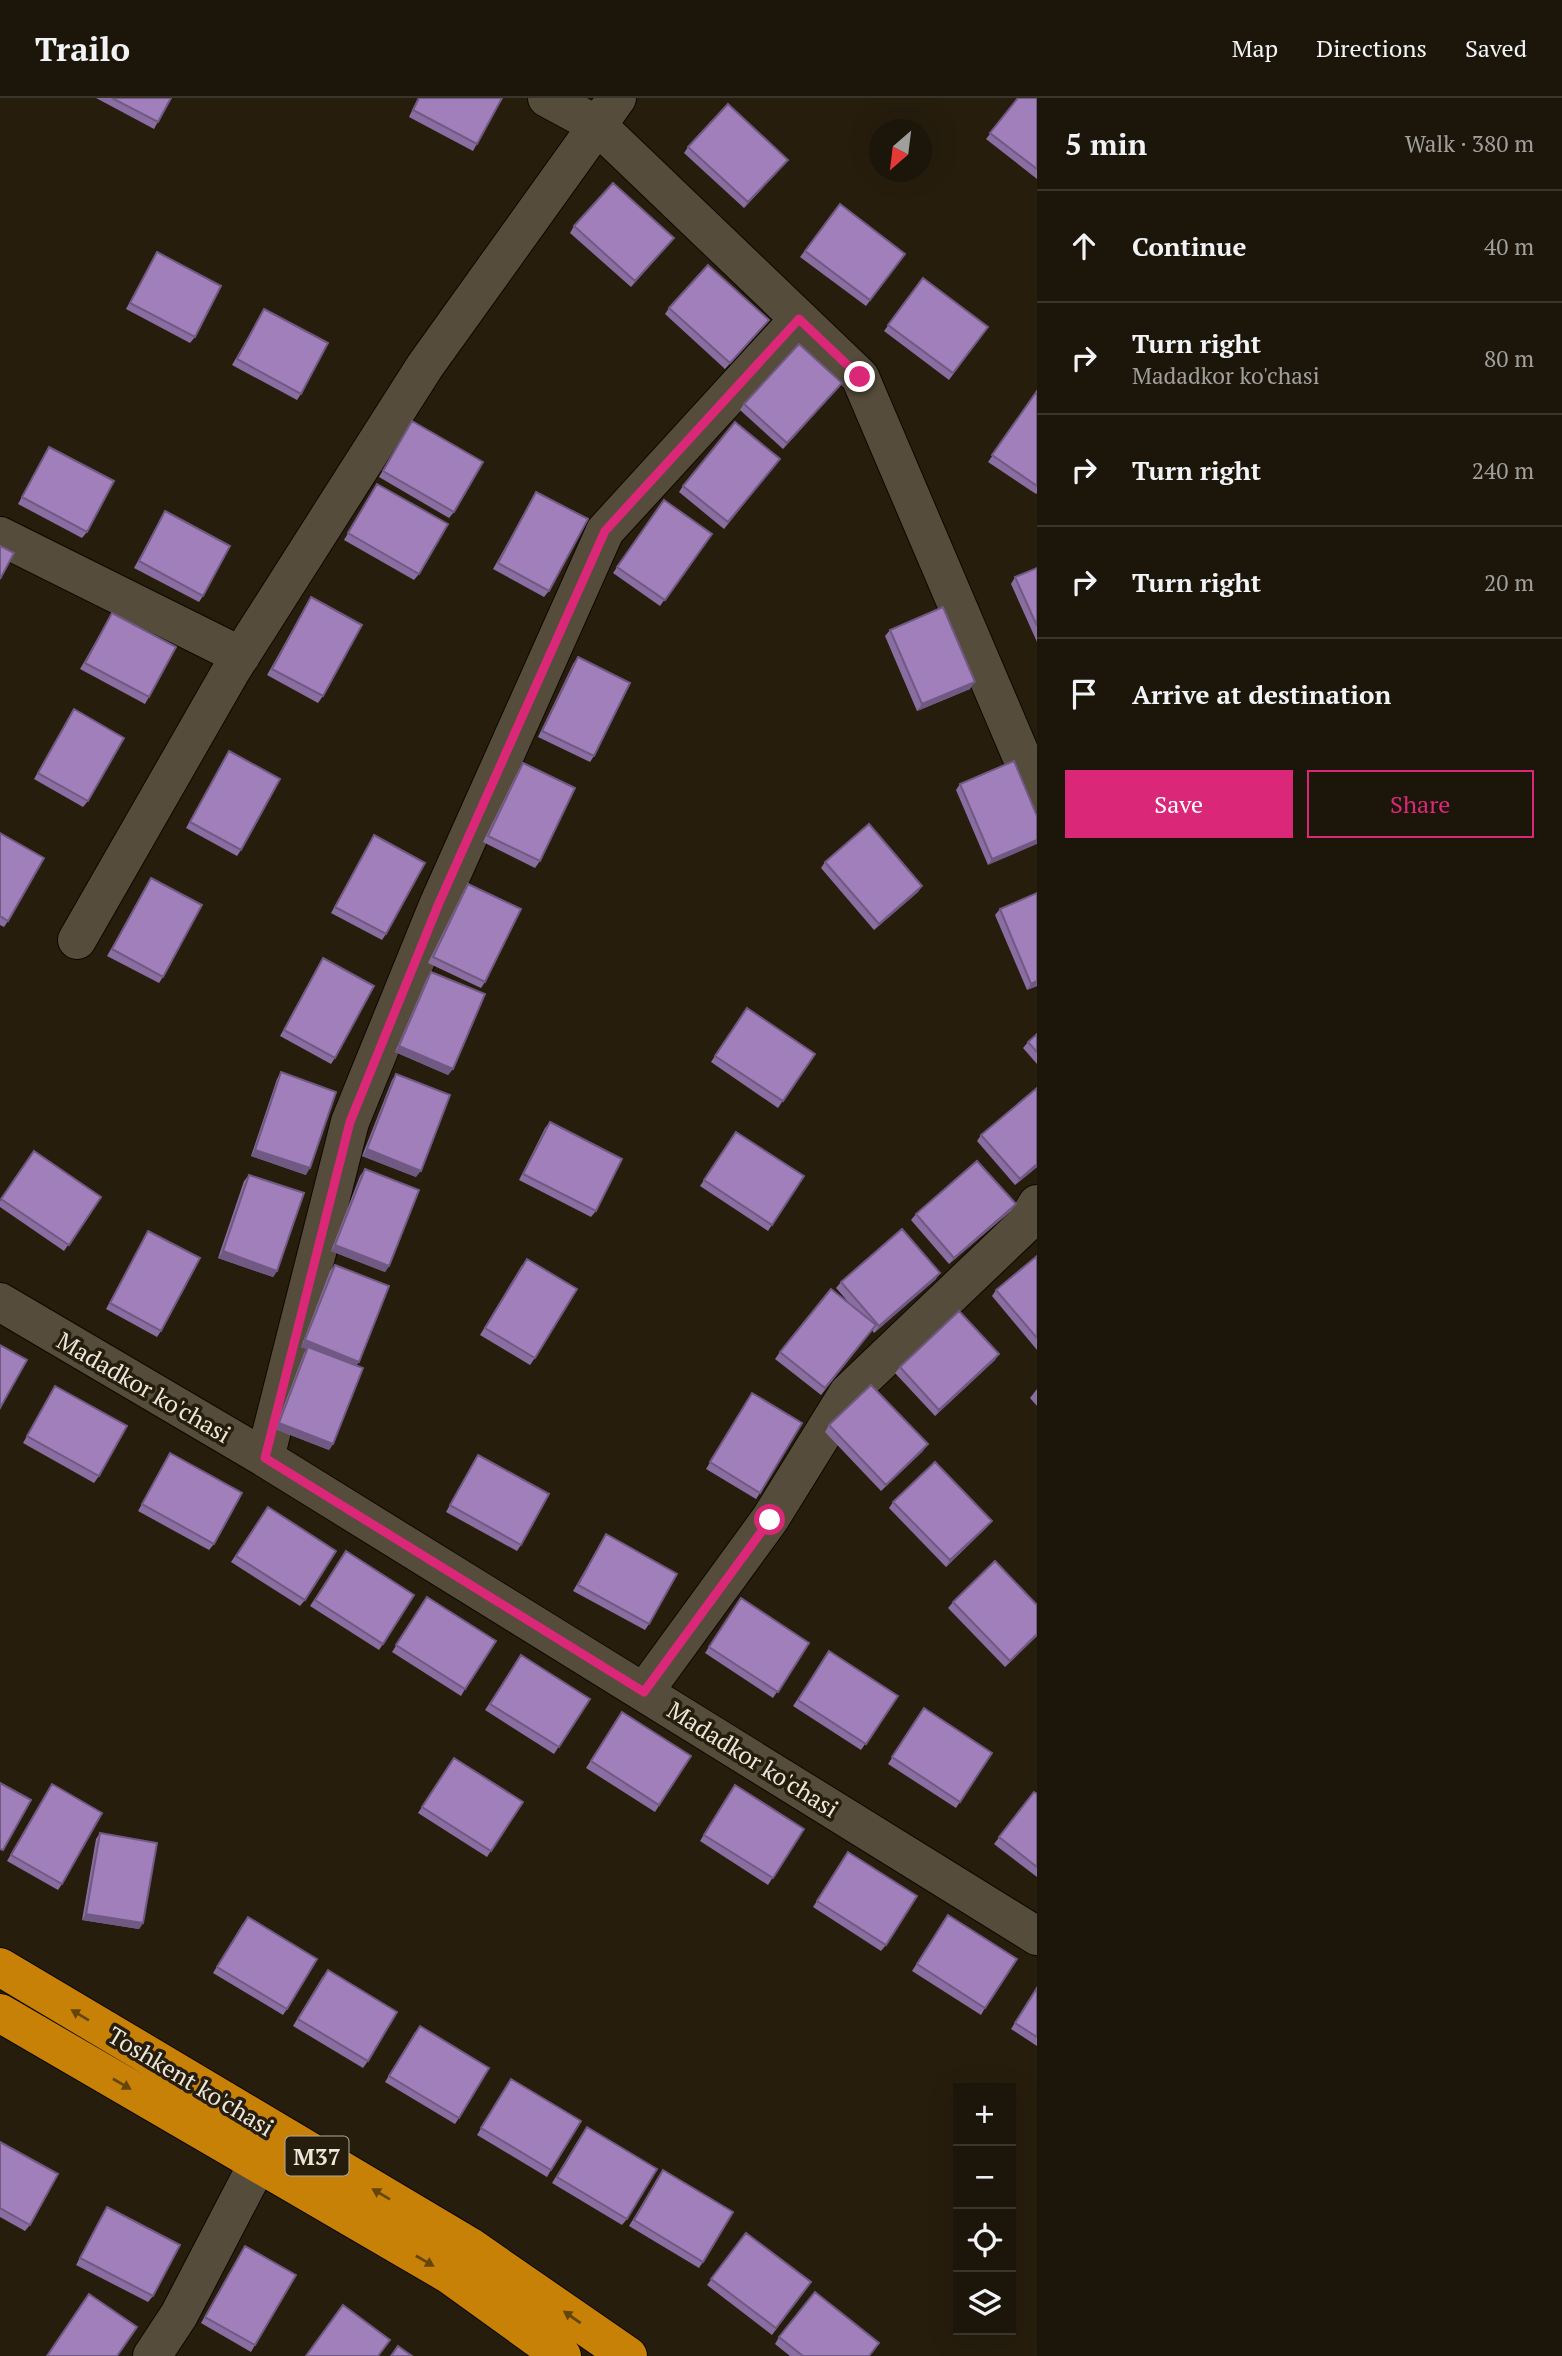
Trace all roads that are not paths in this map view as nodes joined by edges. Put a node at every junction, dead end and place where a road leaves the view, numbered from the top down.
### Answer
1 (547, 98) edge
2 (607, 111) edge
3 (799, 319) junction
4 (0, 536) edge
5 (241, 656) junction
6 (1037, 793) edge
7 (77, 940) dead end
8 (1037, 1204) edge
9 (0, 1302) edge
10 (265, 1458) junction
11 (644, 1692) junction
12 (1037, 1936) edge
13 (0, 1967) edge
14 (0, 2013) edge
15 (258, 2163) junction
16 (152, 2356) edge
17 (562, 2356) edge
18 (628, 2356) edge

1 - 2 street
2 - 3 street
2 - 5 street
3 - 6 street
3 - 10 street
4 - 5 street
5 - 7 street
8 - 11 street
9 - 10 street, Madadkor ko'chasi
10 - 11 street, Madadkor ko'chasi
11 - 12 street, Madadkor ko'chasi
18 -> 13 highway, Toshkent ko'chasi / M37
14 -> 15 highway, Toshkent ko'chasi / M37
15 - 16 street
15 -> 17 highway, Toshkent ko'chasi / M37

